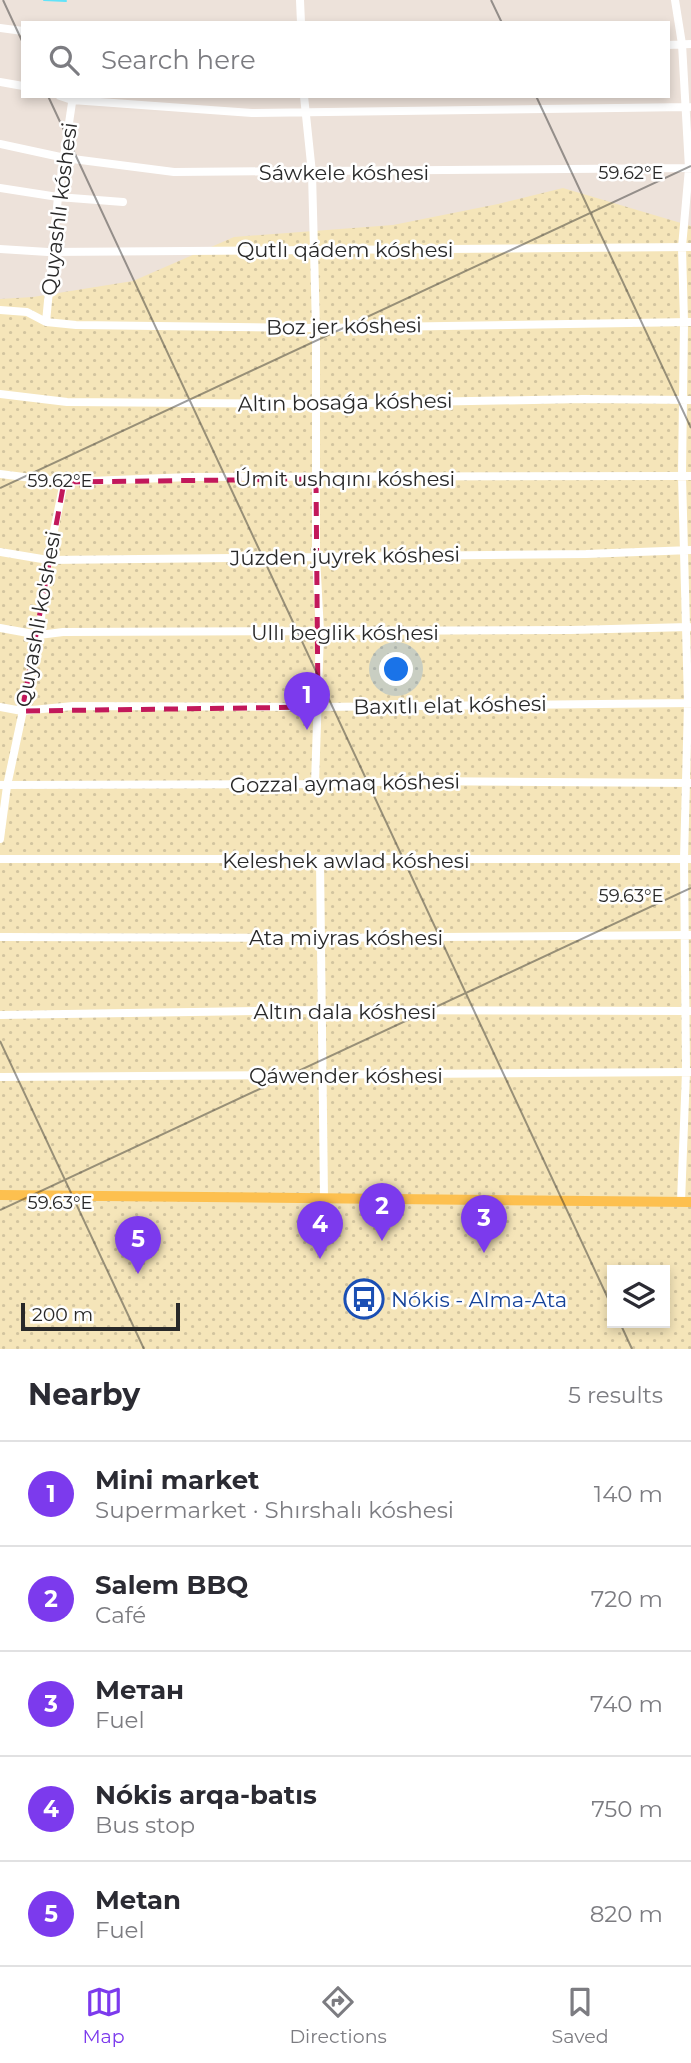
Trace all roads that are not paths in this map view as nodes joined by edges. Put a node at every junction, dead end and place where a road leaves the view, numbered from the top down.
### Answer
1 (300, 0) edge
2 (675, 0) edge
3 (301, 21) edge
4 (0, 28) edge
5 (21, 31) edge
6 (687, 44) edge
7 (0, 82) edge
8 (21, 86) edge
9 (72, 98) edge
10 (304, 98) edge
11 (689, 107) edge
12 (305, 112) junction
13 (0, 144) edge
14 (65, 158) junction
15 (690, 168) edge
16 (312, 173) junction
17 (0, 188) edge
18 (58, 197) junction
19 (123, 202) dead end
20 (687, 247) edge
21 (0, 248) edge
22 (314, 248) junction
23 (52, 252) junction
24 (0, 310) edge
25 (46, 322) junction
26 (688, 322) edge
27 (316, 328) junction
28 (0, 394) edge
29 (688, 400) edge
30 (316, 404) junction
31 (0, 474) edge
32 (686, 476) edge
33 (316, 479) junction
34 (64, 482) junction
35 (687, 550) edge
36 (0, 552) edge
37 (316, 556) junction
38 (48, 561) junction
39 (688, 626) edge
40 (0, 628) edge
41 (320, 632) junction
42 (39, 635) junction
43 (690, 703) edge
44 (0, 707) edge
45 (318, 707) junction
46 (22, 711) junction
47 (688, 783) edge
48 (316, 784) junction
49 (4, 786) edge
50 (0, 839) edge
51 (0, 859) edge
52 (687, 859) edge
53 (320, 860) junction
54 (688, 935) edge
55 (0, 937) edge
56 (319, 937) junction
57 (320, 1010) junction
58 (689, 1011) edge
59 (0, 1015) edge
60 (688, 1072) edge
61 (321, 1075) junction
62 (0, 1077) edge
63 (0, 1195) edge
64 (324, 1198) junction
65 (686, 1202) edge

1 - 3 street
2 - 6 street
4 - 5 street
6 - 11 street
7 - 8 street
9 - 12 street
9 - 14 street, Quyashlı kóshesi
10 - 12 street
11 - 12 street
11 - 15 street
12 - 16 street
13 - 14 street, Sáwkele kóshesi
14 - 16 street, Sáwkele kóshesi
14 - 18 street, Quyashlı kóshesi
15 - 16 street, Sáwkele kóshesi
15 - 20 street
16 - 22 street
17 - 18 street
18 - 19 street
18 - 23 street, Quyashlı kóshesi
20 - 22 street, Qutlı qádem kóshesi
20 - 26 street
21 - 23 street, Qutlı qádem kóshesi
22 - 23 street, Qutlı qádem kóshesi
22 - 27 street
23 - 25 street, Quyashlı kóshesi
24 - 25 street, Boz jer kóshesi
25 - 27 street, Boz jer kóshesi
26 - 27 street, Boz jer kóshesi
26 - 29 street
27 - 30 street
28 - 30 street, Altın bosaǵa kóshesi
29 - 30 street, Altın bosaǵa kóshesi
29 - 32 street
30 - 33 street
31 - 34 street, Úmit ushqını kóshesi
32 - 33 street, Úmit ushqını kóshesi
32 - 35 street
33 - 34 street, Úmit ushqını kóshesi
33 - 37 street
34 - 38 street, Quyashli ko'shesi
35 - 37 street, Júzden juyrek kóshesi
35 - 39 street
36 - 38 street, Júzden juyrek kóshesi
37 - 38 street, Júzden juyrek kóshesi
37 - 41 street
38 - 42 street, Quyashli ko'shesi
39 - 41 street, Ullı beglik kóshesi
39 - 43 street
40 - 42 street, Ullı beglik kóshesi
41 - 42 street, Ullı beglik kóshesi
41 - 45 street
42 - 46 street, Quyashli ko'shesi
43 - 45 street, Baxıtlı elat kóshesi
43 - 47 street
44 - 46 street, Baxıtlı elat kóshesi
45 - 46 street, Baxıtlı elat kóshesi
45 - 48 street
46 - 49 street, Quyashli ko'shesi
47 - 48 street, Gozzal aymaq kóshesi
47 - 52 street
48 - 49 street, Gozzal aymaq kóshesi
49 - 50 street, Quyashli ko'shesi
51 - 53 street, Keleshek awlad kóshesi
52 - 53 street, Keleshek awlad kóshesi
52 - 54 street
53 - 56 street
54 - 56 street, Ata miyras kóshesi
54 - 58 street
55 - 56 street, Ata miyras kóshesi
56 - 57 street
57 - 58 street, Altın dala kóshesi
57 - 59 street, Altın dala kóshesi
57 - 61 street
58 - 60 street
60 - 61 street, Qáwender kóshesi
60 - 65 street
61 - 62 street, Qáwender kóshesi
61 - 64 street
63 - 64 main road
64 - 65 main road

